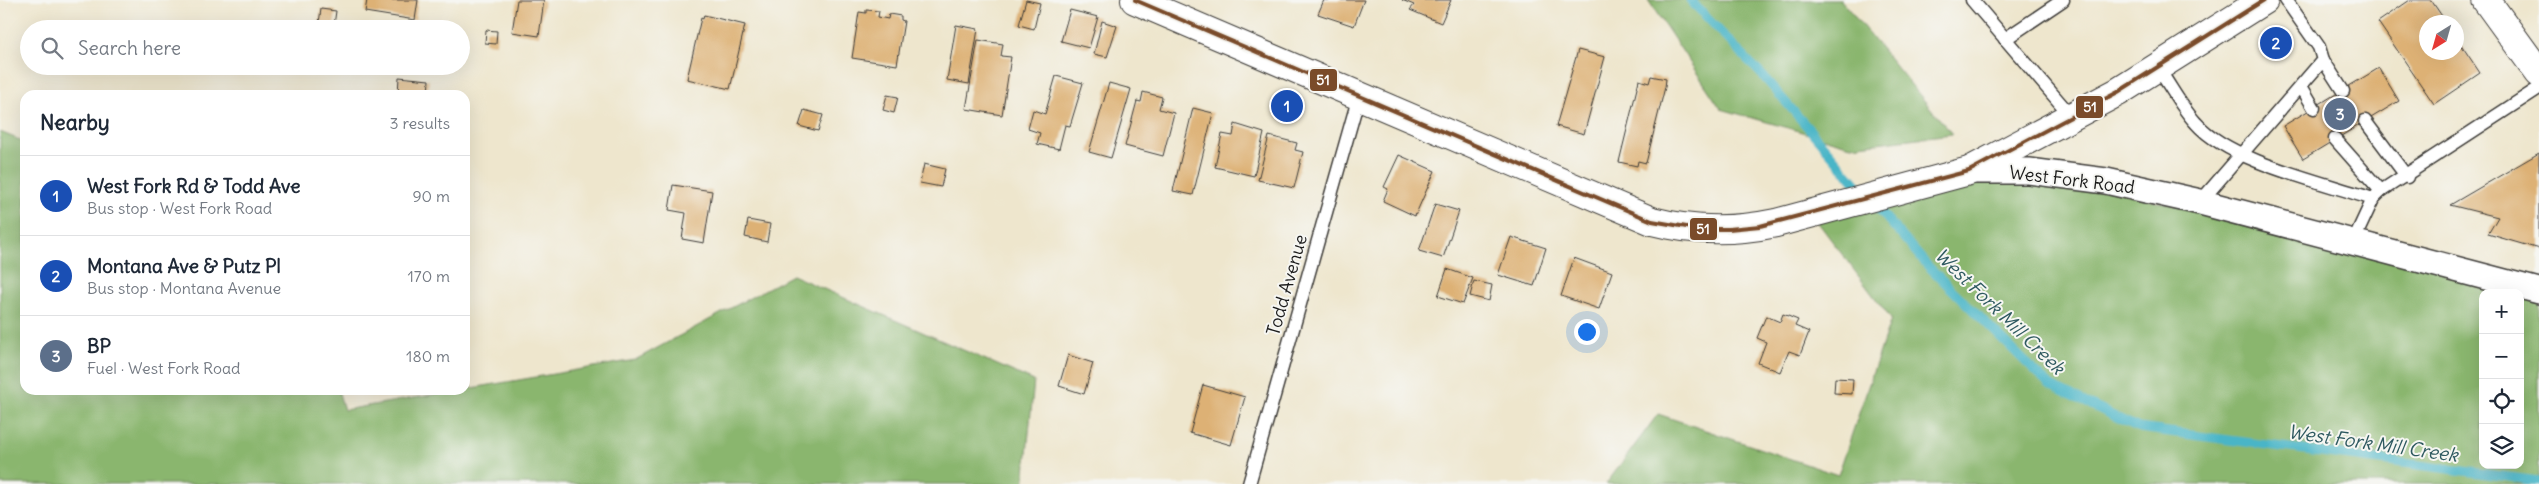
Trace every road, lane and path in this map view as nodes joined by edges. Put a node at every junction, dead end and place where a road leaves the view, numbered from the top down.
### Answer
1 (1135, 0) edge
2 (1972, 0) edge
3 (2063, 0) edge
4 (2264, 0) edge
5 (2286, 0) edge
6 (2492, 2) edge
7 (2005, 39) junction
8 (2323, 60) junction
9 (2157, 67) junction
10 (2539, 73) edge
11 (2301, 86) junction
12 (2539, 88) edge
13 (2343, 91) dead end
14 (1359, 96) junction
15 (2314, 108) dead end
16 (2072, 117) junction
17 (2365, 121) dead end
18 (2335, 139) dead end
19 (2240, 155) junction
20 (1969, 171) junction
21 (2407, 176) junction
22 (2377, 195) junction
23 (2200, 202) junction
24 (2354, 242) junction
25 (2539, 291) edge
26 (1249, 484) edge

1 - 14 street, West Fork Road
2 - 7 lane
3 - 7 lane
4 - 9 street
5 - 8 lane
6 - 10 street
7 - 16 lane
8 - 11 lane
8 - 13 lane
9 - 16 street
9 - 19 lane
11 - 15 lane
11 - 19 lane
12 - 21 lane
14 - 20 street, West Fork Road
14 - 26 lane, Todd Avenue
16 - 20 street
17 - 21 lane
18 - 22 lane
19 - 22 lane
19 - 23 lane
20 - 23 street, West Fork Road
21 - 22 lane
22 - 24 lane
23 - 24 street, West Fork Road
24 - 25 street, West Fork Road

